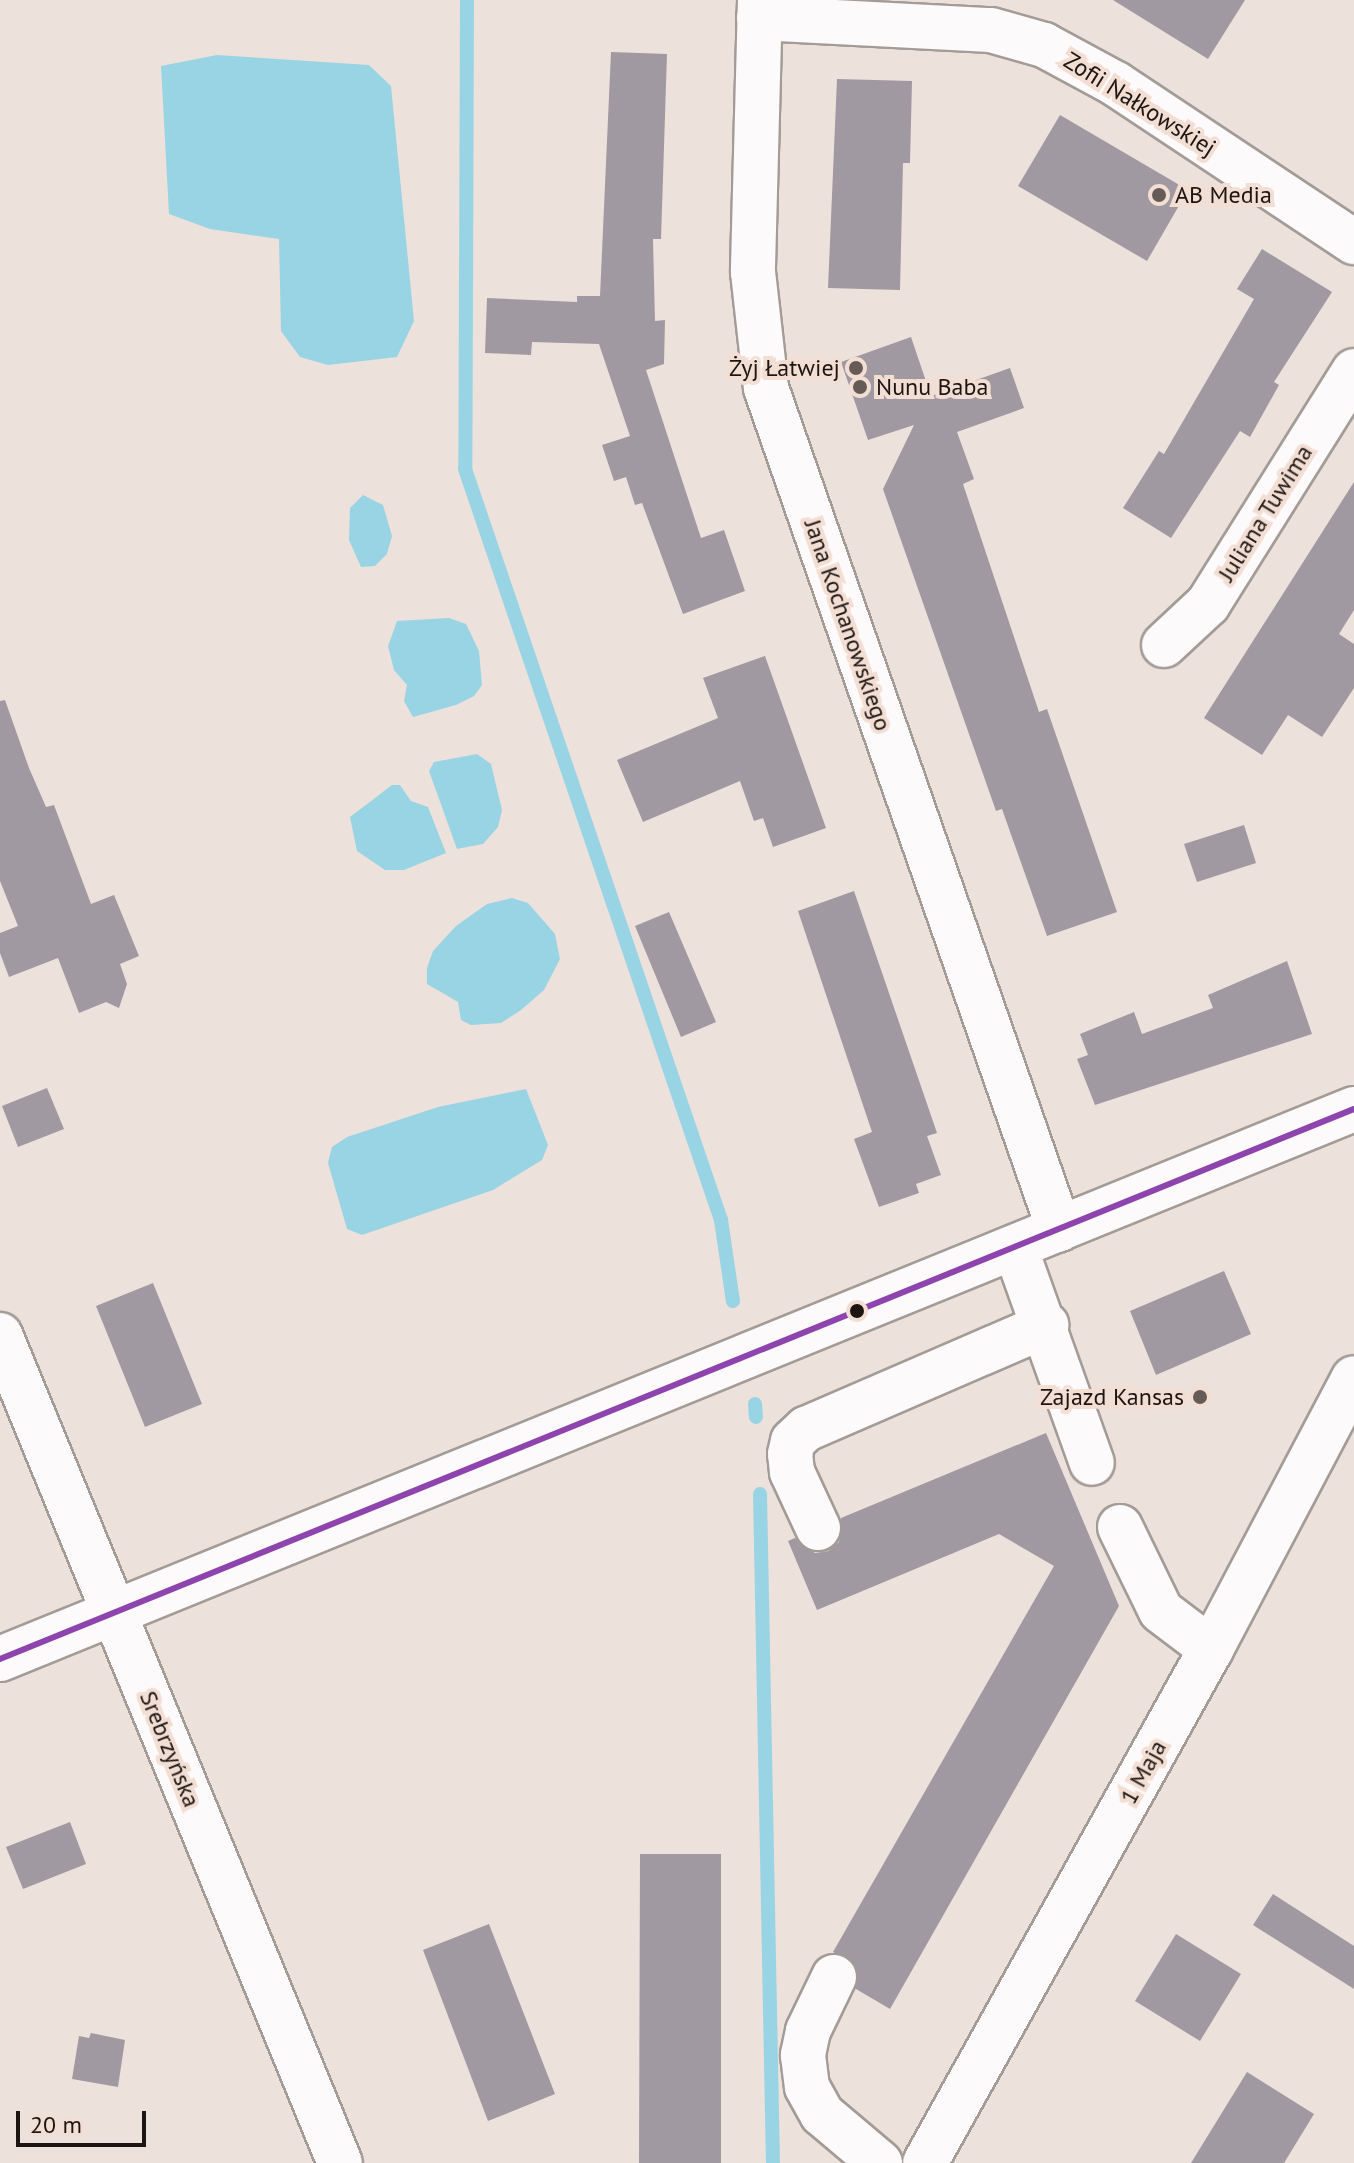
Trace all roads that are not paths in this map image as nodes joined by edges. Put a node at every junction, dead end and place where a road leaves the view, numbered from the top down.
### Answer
1 (759, 9) edge
2 (1354, 242) edge
3 (1354, 371) edge
4 (1164, 645) dead end
5 (1354, 1109) edge
6 (1059, 1229) junction
7 (1015, 1247) junction
8 (1046, 1325) junction
9 (0, 1335) edge
10 (1354, 1378) edge
11 (1092, 1463) dead end
12 (1120, 1527) dead end
13 (818, 1528) dead end
14 (113, 1613) junction
15 (1211, 1649) junction
16 (0, 1659) edge
17 (834, 1977) dead end
18 (340, 2163) edge
19 (880, 2163) edge
20 (925, 2163) edge

1 - 2 street, Zofii Nałkowskiej
1 - 6 street, Jana Kochanowskiego
3 - 4 street, Juliana Tuwima
5 - 6 street
6 - 7 street
7 - 8 street
7 - 14 street
8 - 11 street
8 - 13 street
9 - 14 street, Srebrzyńska
10 - 15 street, 1 Maja
12 - 15 street
14 - 16 street
14 - 18 street, Srebrzyńska
15 - 20 street, 1 Maja
17 - 19 street

